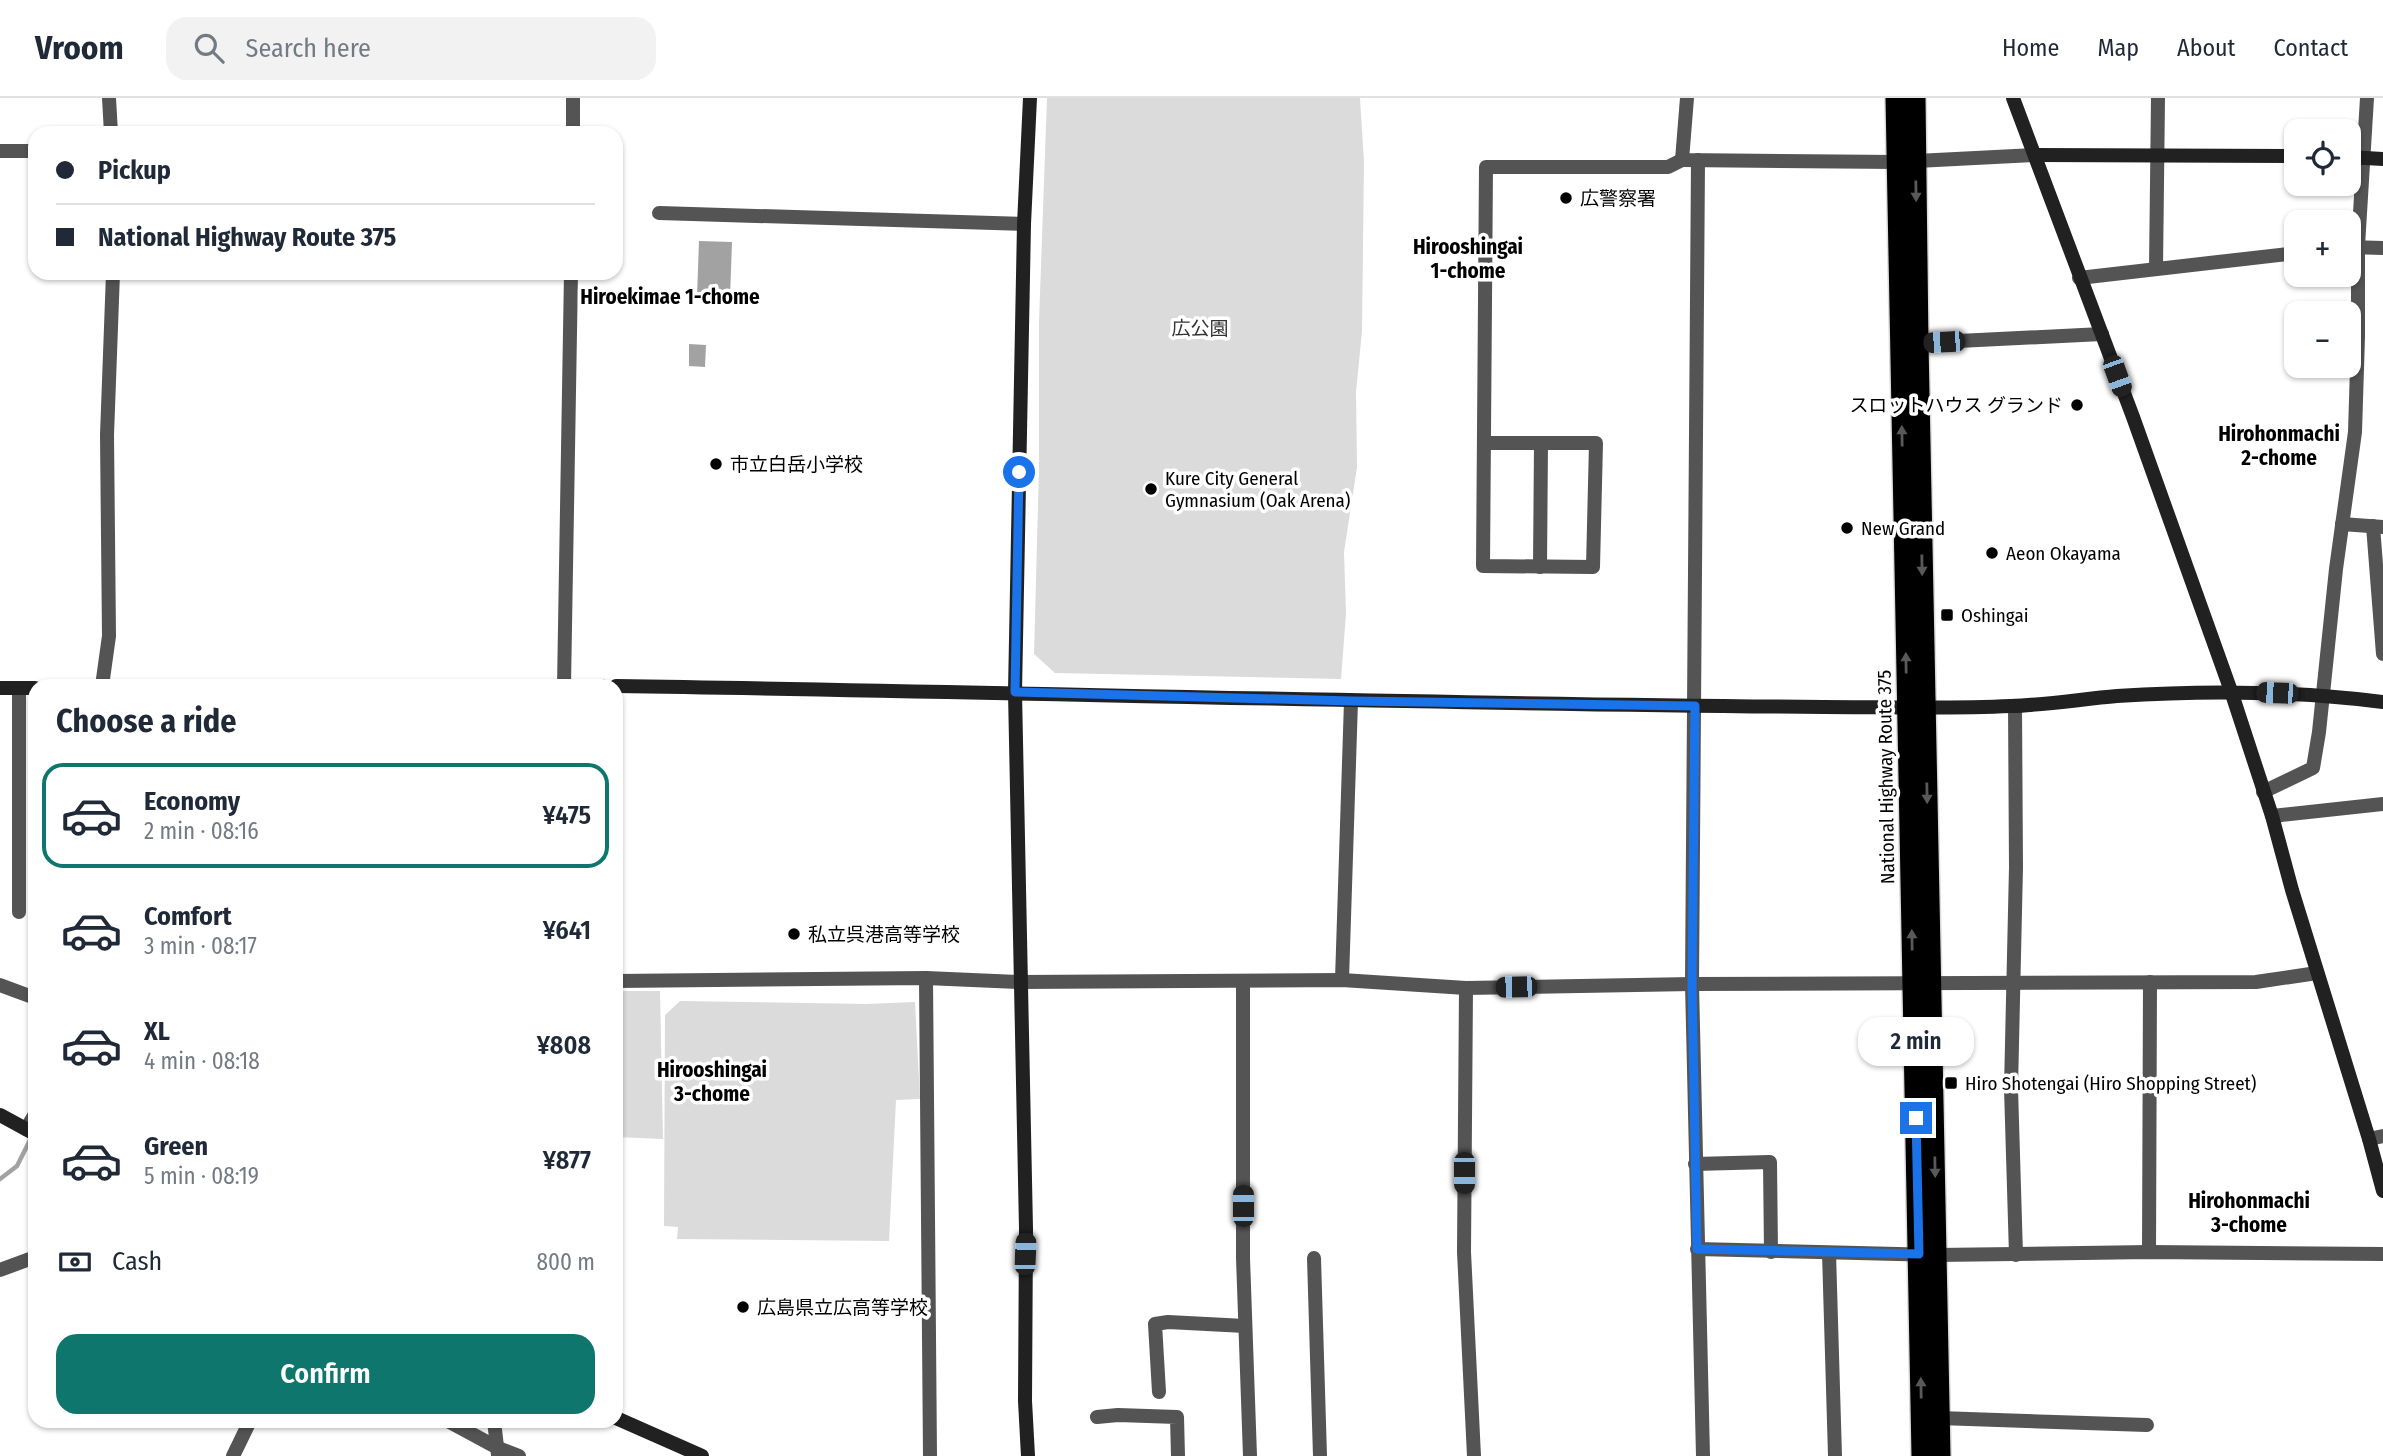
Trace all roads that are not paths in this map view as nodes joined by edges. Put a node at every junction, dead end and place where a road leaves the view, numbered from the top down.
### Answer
1 (110, 98) edge
2 (573, 98) edge
3 (1030, 98) edge
4 (1687, 98) edge
5 (1896, 98) edge
6 (1915, 98) edge
7 (2012, 98) edge
8 (2158, 98) edge
9 (2367, 98) edge
10 (111, 126) edge
11 (573, 126) edge
12 (2361, 128) edge
13 (0, 151) edge
14 (28, 151) edge
15 (2035, 155) junction
16 (2158, 155) junction
17 (2284, 156) edge
18 (2361, 157) edge
19 (2383, 159) edge
20 (1682, 160) junction
21 (1698, 160) junction
22 (1907, 162) junction
23 (659, 213) dead end
24 (1024, 224) junction
25 (2361, 247) edge
26 (2383, 248) edge
27 (2284, 254) edge
28 (2156, 268) junction
29 (2079, 278) junction
30 (113, 280) edge
31 (571, 280) edge
32 (2355, 287) edge
33 (2102, 334) junction
34 (1918, 343) junction
35 (1485, 443) junction
36 (1541, 443) junction
37 (2342, 524) junction
38 (2378, 527) edge
39 (1540, 566) junction
40 (2383, 654) edge
41 (103, 679) edge
42 (564, 679) edge
43 (623, 686) edge
44 (0, 688) edge
45 (19, 688) junction
46 (28, 688) edge
47 (2231, 691) junction
48 (1015, 692) junction
49 (2323, 695) junction
50 (1351, 701) junction
51 (2383, 702) edge
52 (1695, 706) junction
53 (2015, 706) junction
54 (1916, 707) junction
55 (2263, 792) junction
56 (2383, 804) edge
57 (2272, 816) junction
58 (19, 912) dead end
59 (2318, 973) junction
60 (926, 978) junction
61 (1342, 979) junction
62 (623, 981) edge
63 (1243, 981) junction
64 (2014, 981) junction
65 (1020, 982) junction
66 (1922, 982) junction
67 (2150, 982) junction
68 (1692, 984) junction
69 (0, 985) edge
70 (1466, 988) junction
71 (28, 995) edge
72 (0, 1115) edge
73 (28, 1129) edge
74 (2376, 1138) edge
75 (1695, 1164) junction
76 (2383, 1191) edge
77 (1697, 1249) junction
78 (1772, 1252) junction
79 (2149, 1252) junction
80 (1829, 1253) junction
81 (1928, 1254) junction
82 (2383, 1254) edge
83 (2016, 1255) junction
84 (1314, 1258) dead end
85 (28, 1260) edge
86 (0, 1270) edge
87 (1245, 1326) junction
88 (1159, 1392) dead end
89 (1097, 1417) dead end
90 (1939, 1418) junction
91 (623, 1421) edge
92 (2147, 1425) dead end
93 (247, 1428) edge
94 (459, 1428) edge
95 (495, 1428) edge
96 (498, 1452) edge
97 (233, 1456) edge
98 (519, 1456) edge
99 (702, 1456) edge
100 (930, 1456) edge
101 (1028, 1456) edge
102 (1178, 1456) edge
103 (1250, 1456) edge
104 (1320, 1456) edge
105 (1474, 1456) edge
106 (1703, 1456) edge
107 (1835, 1456) edge
108 (1922, 1456) edge
109 (1940, 1456) edge

1 - 10 street
2 - 11 street
3 - 24 street
4 - 20 street
5 - 22 highway, National Highway Route 375
6 - 22 highway, National Highway Route 375
7 - 15 street
8 - 16 street
9 - 12 street
13 - 14 street
15 - 16 street
15 - 22 street
15 - 29 street
16 - 17 street
16 - 28 street
18 - 19 street
20 - 21 street
20 - 35 street
21 - 22 street
21 - 52 street
22 -> 34 highway, National Highway Route 375
54 -> 22 highway, National Highway Route 375
23 - 24 street
24 - 48 street
25 - 26 street
27 - 28 street
28 - 29 street
29 - 33 street
30 - 41 street
31 - 42 street
32 - 37 street
33 - 34 street
33 - 47 street
34 -> 54 highway, National Highway Route 375
35 - 36 street
35 - 39 street
36 - 39 street
36 - 39 street
37 - 38 street
37 - 49 street
38 - 40 street
43 - 48 street
44 - 45 street
45 - 46 street
45 - 58 street
47 - 49 street
47 - 53 street
47 - 55 street
48 - 50 street
48 - 65 street
49 - 51 street
49 - 55 street
50 - 52 street
50 - 61 street
52 - 54 street
52 - 68 street
53 - 54 street
53 - 64 street
54 - 66 highway, National Highway Route 375
55 - 57 street
56 - 57 street
57 - 59 street
59 - 67 street
59 - 74 street
60 - 62 street
60 - 65 street
60 - 100 street
61 - 63 street
61 - 70 street
63 - 65 street
63 - 87 street
64 - 66 street
64 - 67 street
64 - 83 street
65 - 101 street
66 - 68 street
66 - 81 highway, National Highway Route 375
67 - 79 street
68 - 70 street
68 - 75 street
69 - 71 street
70 - 105 street
72 - 73 street
74 - 76 street
75 - 77 street
75 - 78 street
77 - 78 street
77 - 106 street
78 - 80 street
79 - 82 street
79 - 83 street
80 - 81 street
80 - 107 street
81 - 83 street
81 - 90 highway, National Highway Route 375
108 -> 81 highway, National Highway Route 375
84 - 104 street
85 - 86 street
87 - 88 street
87 - 103 street
89 - 102 street
90 - 92 street
90 - 109 highway, National Highway Route 375
91 - 99 street
93 - 97 street
94 - 96 street
95 - 96 street
96 - 98 street

